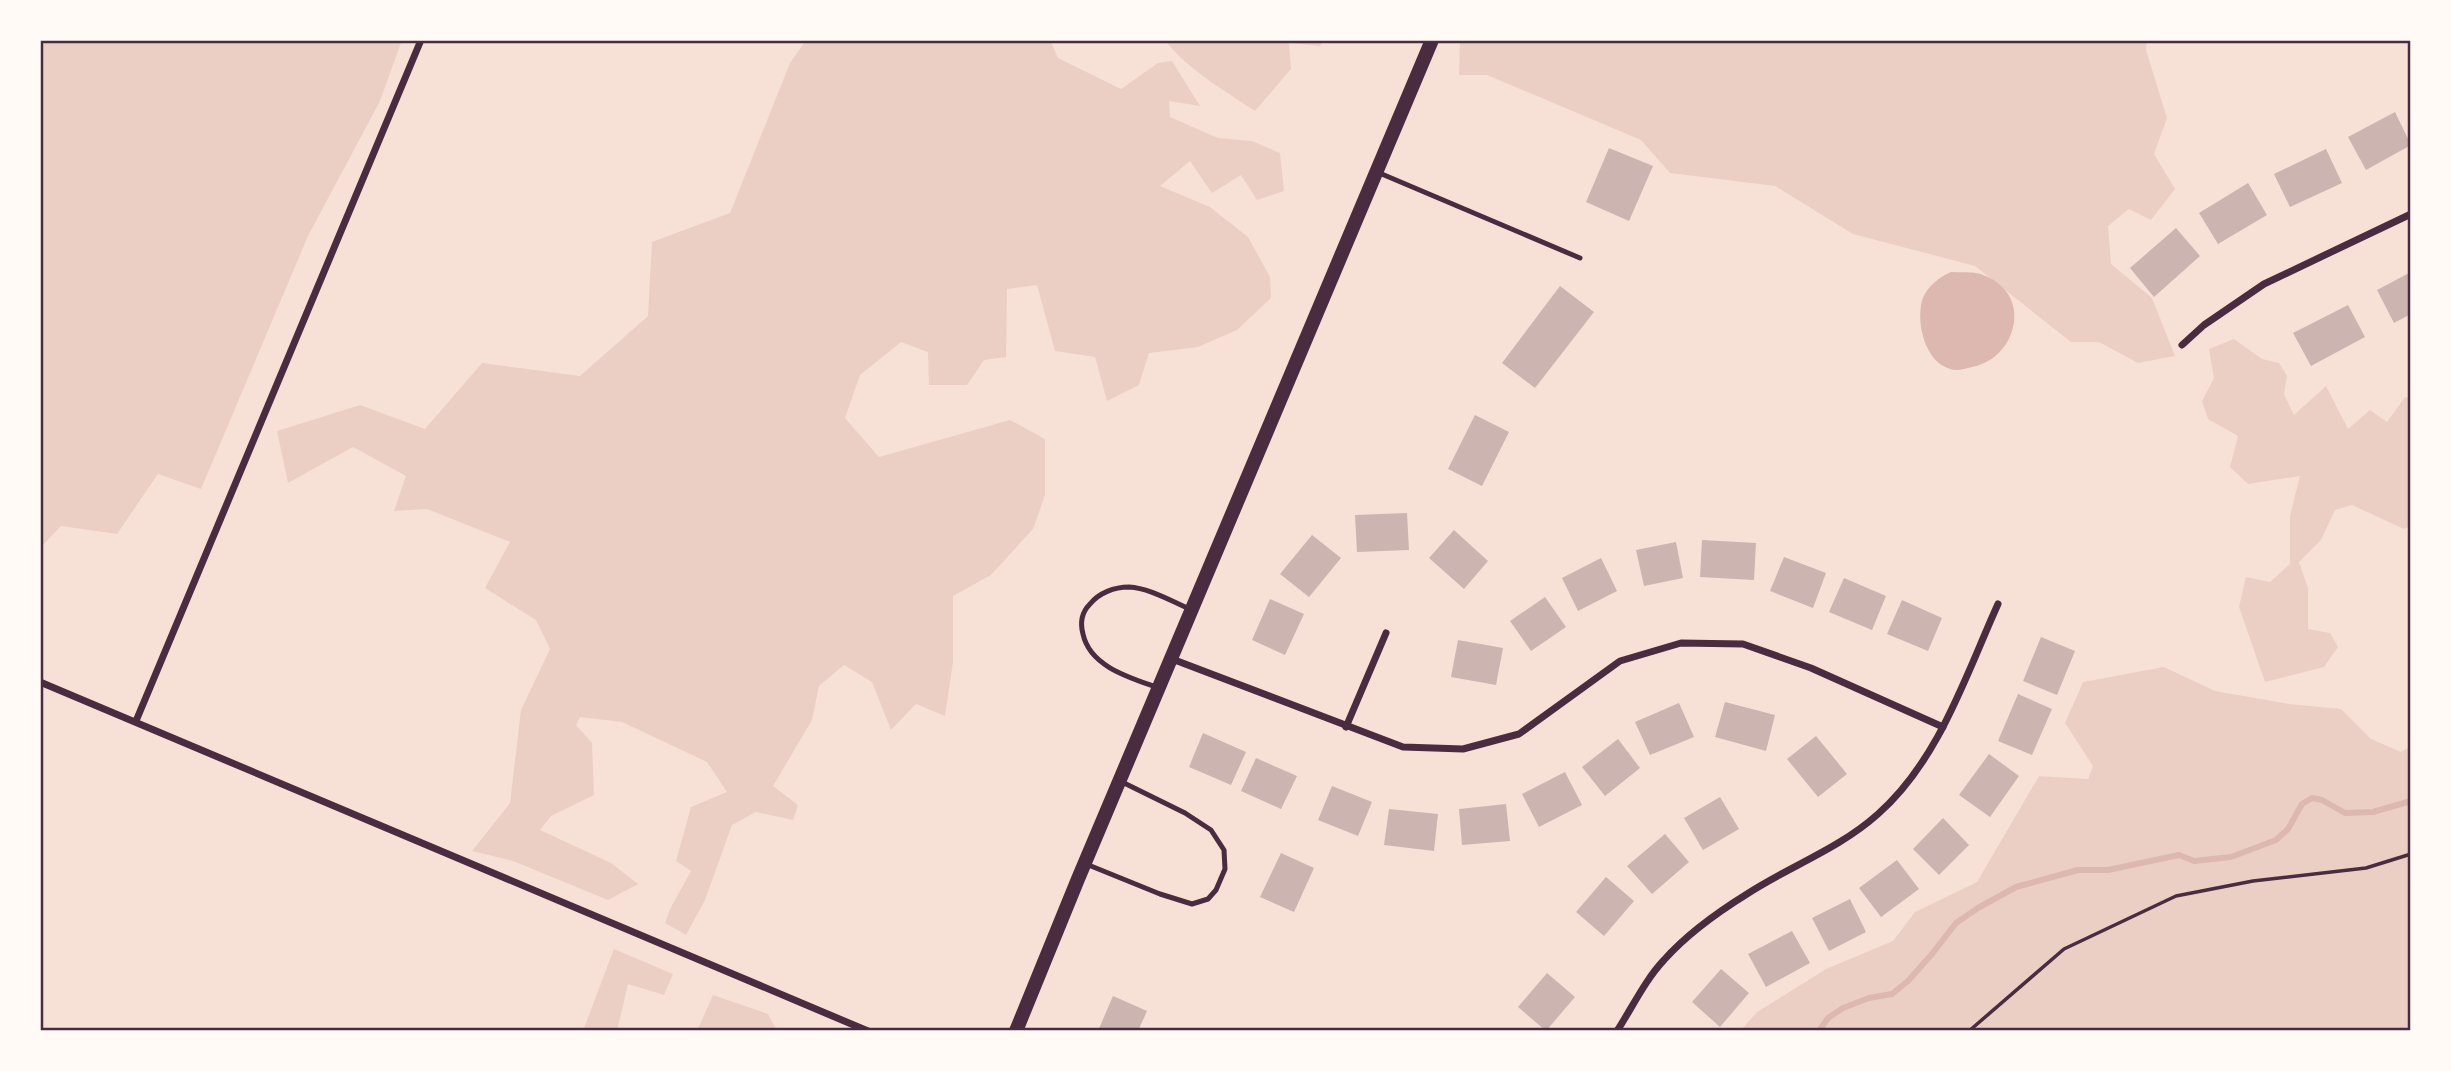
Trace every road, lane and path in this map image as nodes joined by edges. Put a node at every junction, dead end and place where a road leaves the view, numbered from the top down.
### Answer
1 (421, 40) edge
2 (1432, 40) edge
3 (1377, 172) junction
4 (2411, 214) edge
5 (1580, 258) dead end
6 (2182, 345) dead end
7 (1998, 604) dead end
8 (1193, 610) junction
9 (1386, 633) dead end
10 (1172, 659) junction
11 (40, 682) edge
12 (1160, 689) junction
13 (136, 722) junction
14 (1346, 727) junction
15 (1942, 727) junction
16 (1120, 781) junction
17 (2411, 853) edge
18 (1085, 863) junction
19 (868, 1031) edge
20 (1016, 1031) edge
21 (1618, 1031) edge
22 (1969, 1031) edge

1 - 13 street
2 - 3 main road
3 - 5 lane
3 - 8 main road
4 - 6 street
7 - 15 street
8 - 10 main road
8 - 12 lane
9 - 14 street
10 - 12 main road
10 - 14 street
11 - 13 street
12 - 16 main road
13 - 19 street
14 - 15 street
15 - 21 street
16 - 18 main road
16 - 18 lane
17 - 22 path
18 - 20 main road

